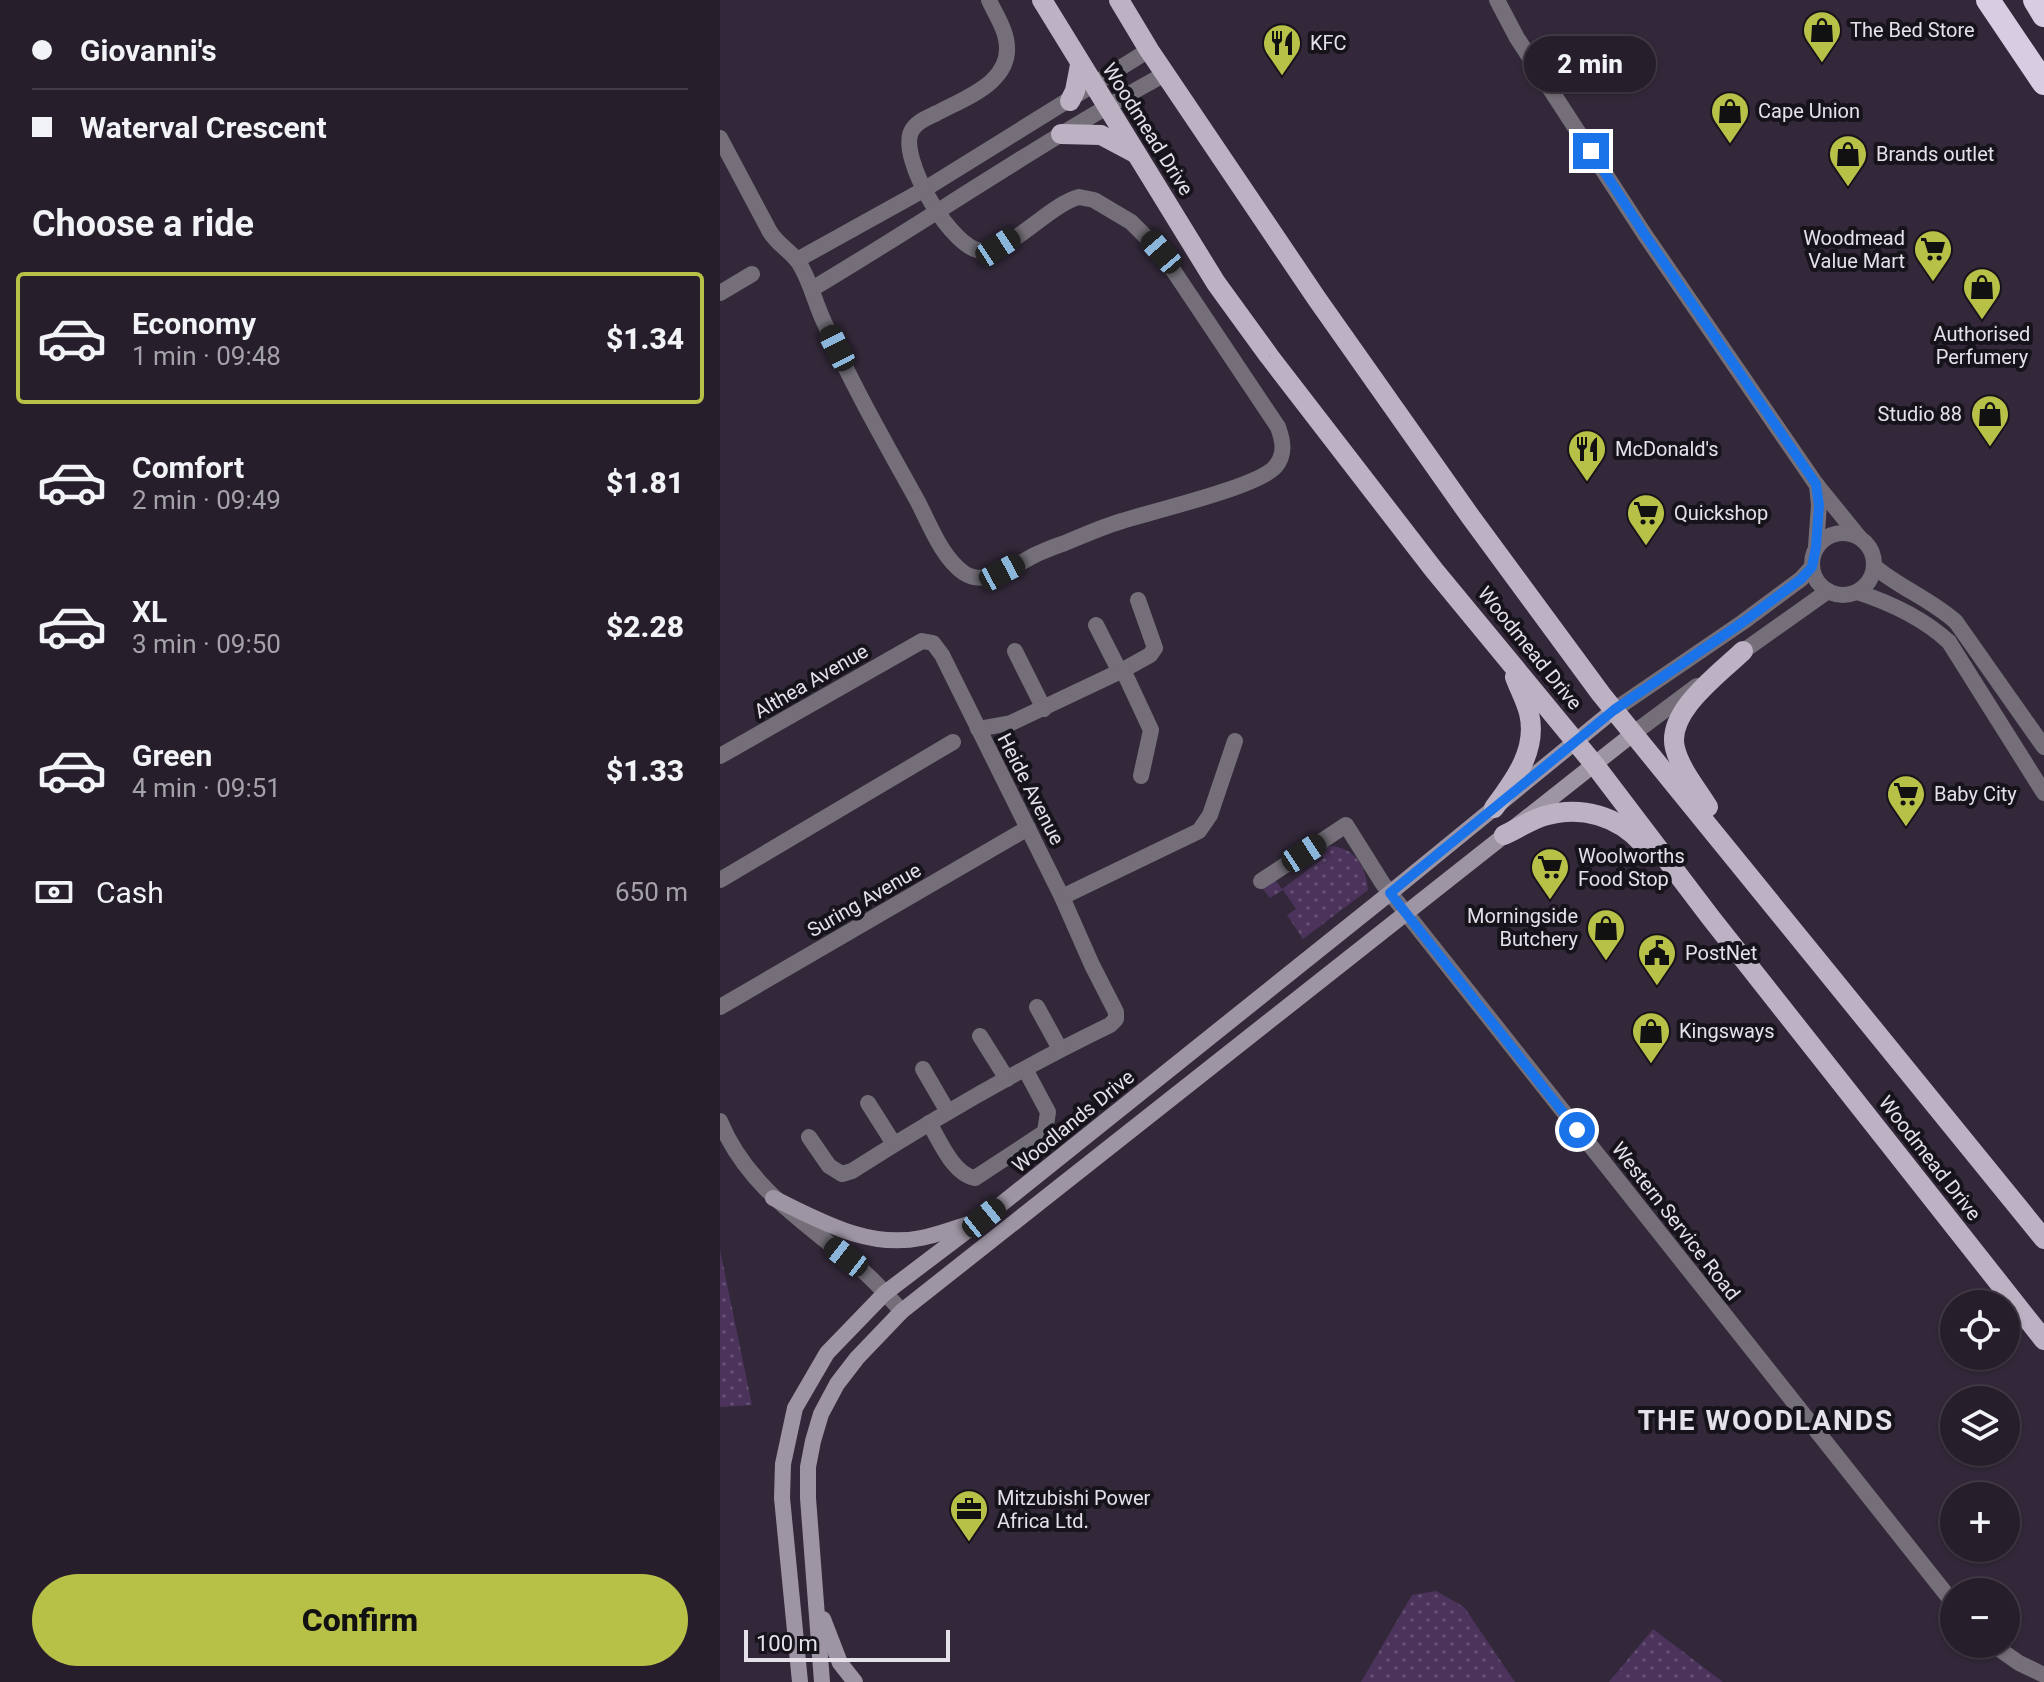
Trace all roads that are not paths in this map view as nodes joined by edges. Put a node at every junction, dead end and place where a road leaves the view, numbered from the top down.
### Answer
1 (989, 0) edge
2 (1042, 0) edge
3 (1119, 0) edge
4 (1488, 0) edge
5 (1988, 0) edge
6 (2035, 0) edge
7 (1500, 6) edge
8 (2044, 15) edge
9 (1149, 50) junction
10 (1080, 65) junction
11 (1165, 74) junction
12 (2044, 83) edge
13 (1094, 86) junction
14 (1070, 101) junction
15 (1107, 106) junction
16 (1061, 134) junction
17 (720, 138) edge
18 (1003, 140) junction
19 (1133, 152) junction
20 (1018, 162) junction
21 (925, 189) junction
22 (938, 213) junction
23 (797, 260) junction
24 (752, 274) dead end
25 (812, 289) junction
26 (720, 293) edge
27 (1816, 484) junction
28 (1859, 537) junction
29 (1816, 547) junction
30 (1812, 567) junction
31 (1875, 567) junction
32 (1828, 591) junction
33 (1857, 592) junction
34 (1138, 600) dead end
35 (1096, 625) dead end
36 (922, 641) joint
37 (1015, 651) dead end
38 (1743, 651) junction
39 (1505, 653) junction
40 (1122, 671) junction
41 (1044, 709) junction
42 (1614, 710) junction
43 (978, 729) junction
44 (1634, 733) junction
45 (1235, 741) dead end
46 (1575, 741) junction
47 (953, 742) dead end
48 (2044, 747) edge
49 (720, 756) edge
50 (1594, 764) junction
51 (1141, 776) dead end
52 (2044, 793) edge
53 (1494, 808) junction
54 (1028, 828) junction
55 (1504, 835) junction
56 (1743, 866) junction
57 (720, 880) edge
58 (1261, 881) dead end
59 (1390, 893) junction
60 (1062, 897) junction
61 (1406, 912) junction
62 (1711, 918) junction
63 (720, 1007) edge
64 (1037, 1007) dead end
65 (980, 1036) dead end
66 (1060, 1049) junction
67 (923, 1069) dead end
68 (1025, 1069) junction
69 (1007, 1079) junction
70 (868, 1103) dead end
71 (948, 1112) junction
72 (720, 1121) edge
73 (929, 1123) junction
74 (809, 1137) dead end
75 (894, 1144) junction
76 (725, 1145) edge
77 (773, 1198) junction
78 (984, 1218) junction
79 (2044, 1239) edge
80 (885, 1293) junction
81 (902, 1311) junction
82 (2044, 1340) edge
83 (1940, 1586) edge
84 (813, 1587) junction
85 (2012, 1658) edge
86 (2044, 1675) edge
87 (798, 1677) edge
88 (822, 1682) edge
89 (855, 1682) edge

1 - 21 street
2 - 10 main road, Woodmead Drive
3 - 9 main road, Woodmead Drive
4 - 7 street
5 - 12 highway
6 - 8 highway
7 - 27 street
9 - 11 main road, Woodmead Drive
9 - 13 street
10 - 13 main road, Woodmead Drive
10 - 14 main road
11 - 15 street
11 - 42 main road, Woodmead Drive
13 - 14 street
13 - 15 main road, Woodmead Drive
14 - 18 street
15 - 16 street
15 - 19 main road, Woodmead Drive
16 - 19 main road
16 - 20 street
17 - 23 street
18 - 20 street
18 - 21 street
19 - 39 main road, Woodmead Drive
20 - 22 street
21 - 22 street
21 - 23 street
22 - 25 street
22 - 25 street
23 - 25 street
24 - 26 street
27 - 28 street
27 - 29 street
28 - 29 street
28 - 31 street
29 - 30 street
30 - 32 street
30 - 42 street
31 - 33 street
31 - 48 street
32 - 33 street
32 - 38 street
33 - 52 street
34 - 40 street
35 - 40 street
36 - 43 street, Heide Avenue
36 - 49 street, Althea Avenue
37 - 41 street
38 - 44 street
38 - 56 main road
39 - 46 main road, Woodmead Drive
39 - 53 main road
40 - 41 street
40 - 51 street
41 - 43 street
42 - 44 main road, Woodmead Drive
42 - 46 main road, Woodlands Drive
43 - 54 street, Heide Avenue
44 - 50 main road
44 - 56 main road, Woodmead Drive
45 - 60 street
46 - 50 main road, Woodmead Drive
46 - 53 main road, Woodlands Drive
47 - 57 street
50 - 55 main road
50 - 62 main road, Woodmead Drive
53 - 59 main road, Woodlands Drive
54 - 60 street, Heide Avenue
54 - 63 street, Suring Avenue
55 - 61 main road
55 - 62 main road
56 - 79 main road, Woodmead Drive
58 - 59 street, Western Service Road
59 - 61 street, Western Service Road
59 - 78 main road, Woodlands Drive
60 - 66 street, Heide Avenue
61 - 81 main road
61 - 83 street, Western Service Road
62 - 82 main road, Woodmead Drive
64 - 66 street
65 - 69 street
66 - 68 street
67 - 71 street
68 - 69 street
68 - 73 street
69 - 71 street
70 - 75 street
71 - 73 street
72 - 76 street
73 - 75 street
74 - 75 street
76 - 77 street
77 - 78 main road
77 - 80 street
78 - 80 main road, Woodlands Drive
80 - 81 street
80 - 87 main road, Woodlands Drive
81 - 84 main road
84 - 88 main road
84 - 89 main road
85 - 86 street

